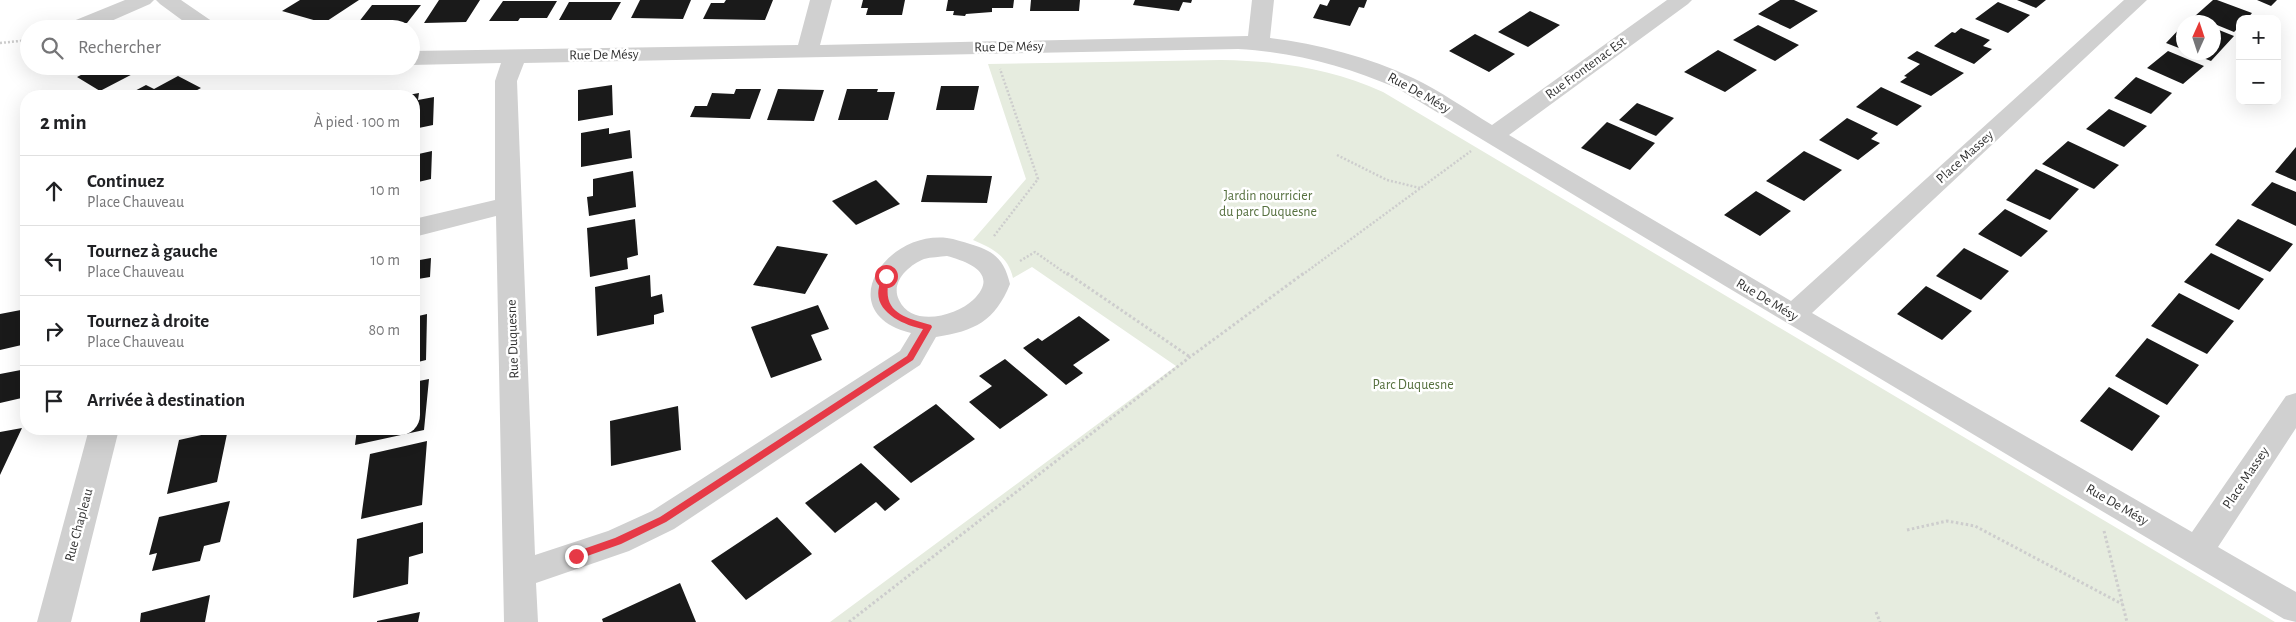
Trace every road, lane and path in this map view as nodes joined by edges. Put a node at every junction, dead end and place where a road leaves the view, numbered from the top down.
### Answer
1 (143, 0) edge
2 (167, 0) edge
3 (821, 0) edge
4 (1263, 0) edge
5 (1680, 0) edge
6 (2136, 0) edge
7 (95, 20) edge
8 (195, 20) edge
9 (20, 41) edge
10 (0, 43) edge
11 (1258, 43) junction
12 (992, 48) junction
13 (807, 52) junction
14 (515, 56) junction
15 (420, 58) edge
16 (1492, 136) junction
17 (1337, 155) dead end
18 (1420, 188) junction
19 (508, 205) junction
20 (420, 227) edge
21 (987, 264) junction
22 (1793, 315) junction
23 (928, 327) junction
24 (1190, 357) junction
25 (2296, 404) edge
26 (102, 435) edge
27 (2113, 502) junction
28 (1907, 530) dead end
29 (2197, 552) junction
30 (521, 574) junction
31 (2122, 604) junction
32 (2296, 609) edge
33 (1876, 612) dead end
34 (54, 622) edge
35 (521, 622) edge
36 (849, 622) edge
37 (1880, 622) edge
38 (2127, 622) edge

1 - 7 street
2 - 8 street
3 - 13 street
4 - 11 street
5 - 16 street, Rue Frontenac Est
6 - 22 street, Place Massey
9 - 10 path
11 - 12 street, Rue De Mésy
11 - 16 street, Rue De Mésy
12 - 13 street, Rue De Mésy
12 - 21 path
13 - 14 street, Rue De Mésy
14 - 15 street, Rue De Mésy
14 - 19 street, Rue Duquesne
16 - 18 path
16 - 22 street, Rue De Mésy
17 - 18 path
18 - 24 path
19 - 20 street
19 - 30 street, Rue Duquesne
21 - 23 street
21 - 23 street
21 - 24 path
22 - 27 street, Rue De Mésy
23 - 30 street
24 - 36 path
25 - 29 street, Place Massey
26 - 34 street, Rue Chapleau
27 - 29 street, Rue De Mésy
27 - 31 path
28 - 31 path
29 - 32 street, Rue De Mésy
30 - 35 street, Rue Duquesne
31 - 38 path
33 - 37 path

